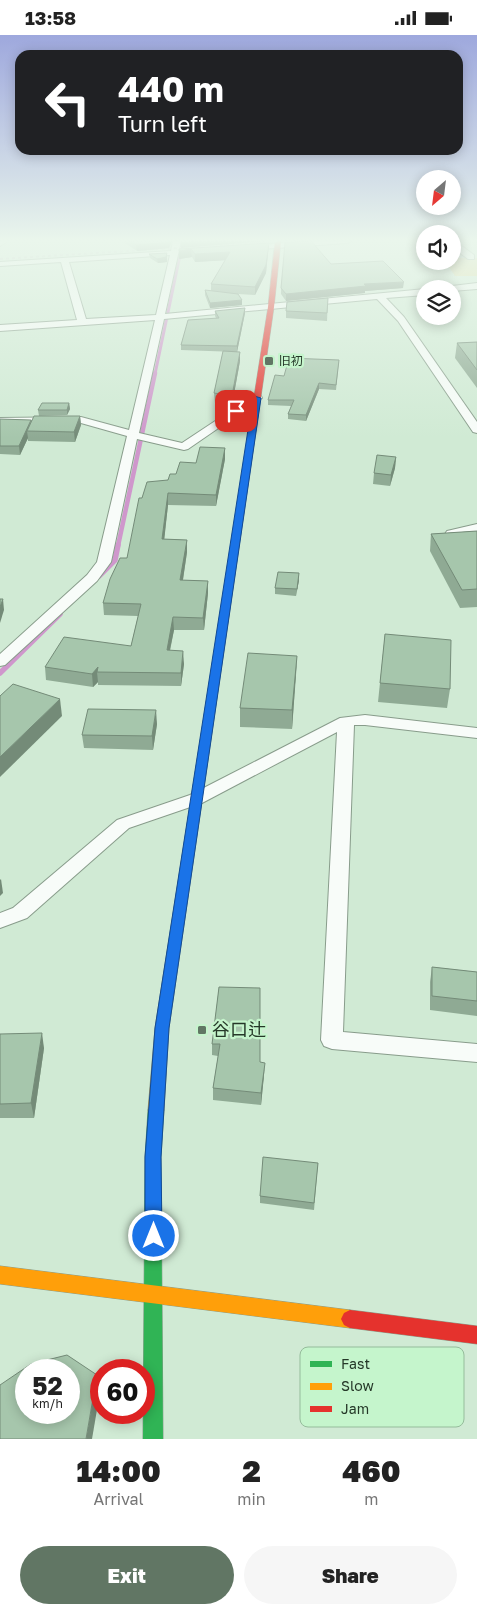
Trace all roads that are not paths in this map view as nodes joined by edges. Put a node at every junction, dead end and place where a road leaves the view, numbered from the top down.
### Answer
1 (78, 307) edge
2 (162, 307) edge
3 (271, 307) junction
4 (276, 307) edge
5 (389, 307) edge
6 (160, 317) junction
7 (82, 322) junction
8 (0, 328) edge
9 (257, 398) junction
10 (0, 421) edge
11 (477, 430) edge
12 (134, 435) junction
13 (477, 528) edge
14 (451, 534) edge
15 (4, 655) edge
16 (346, 721) junction
17 (477, 733) edge
18 (196, 799) junction
19 (0, 921) edge
20 (477, 1053) edge
21 (0, 1275) edge
22 (154, 1294) junction
23 (477, 1335) edge
24 (153, 1439) edge

1 - 7 street
2 - 6 street
3 - 4 street
3 - 6 street
3 - 9 main road
5 - 11 street
6 - 7 street
6 - 12 street
7 - 8 street
9 - 12 street
9 - 18 main road
10 - 12 street
12 - 15 street
13 - 14 street
16 - 17 street
16 - 18 street
16 - 20 street
18 - 19 street
18 - 22 main road
21 - 22 main road
22 - 23 main road
22 - 24 main road

